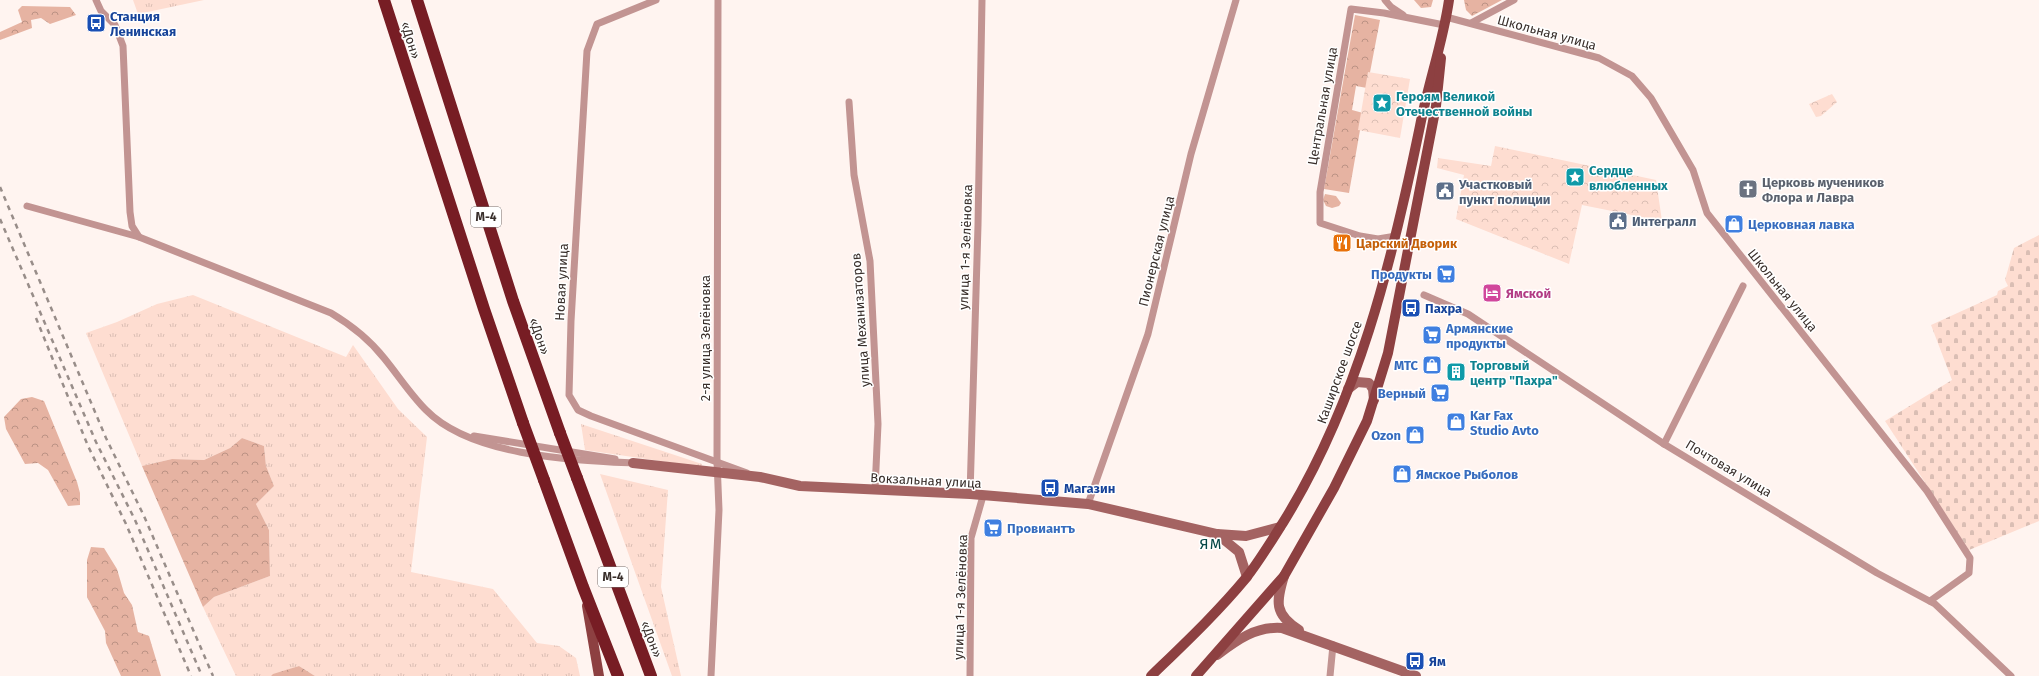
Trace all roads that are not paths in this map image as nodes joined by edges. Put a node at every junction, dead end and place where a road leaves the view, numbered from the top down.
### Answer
1 (96, 0) edge
2 (384, 0) edge
3 (417, 0) edge
4 (656, 0) edge
5 (718, 0) edge
6 (982, 0) edge
7 (1236, 0) edge
8 (1385, 0) edge
9 (1449, 0) edge
10 (1514, 0) edge
11 (1406, 18) junction
12 (1445, 21) junction
13 (1471, 23) junction
14 (850, 102) dead end
15 (27, 206) dead end
16 (1396, 236) junction
17 (138, 237) junction
18 (1743, 286) dead end
19 (1424, 295) dead end
20 (1348, 389) junction
21 (1374, 402) junction
22 (1664, 444) junction
23 (717, 461) junction
24 (633, 463) joint
25 (718, 474) junction
26 (760, 478) junction
27 (875, 490) junction
28 (970, 494) junction
29 (983, 496) junction
30 (1088, 504) junction
31 (1280, 527) junction
32 (1216, 534) junction
33 (1284, 576) junction
34 (1247, 577) junction
35 (583, 587) junction
36 (1930, 601) junction
37 (1314, 639) junction
38 (1333, 645) junction
39 (1208, 663) junction
40 (599, 676) edge
41 (618, 676) edge
42 (651, 676) edge
43 (711, 676) edge
44 (970, 676) edge
45 (1151, 676) edge
46 (1196, 676) edge
47 (1330, 676) edge
48 (1416, 676) edge
49 (2011, 676) edge

1 - 17 street
2 - 35 highway, «Дон» / М-4, bridge
3 - 42 highway, «Дон» / М-4, bridge
4 - 23 street, Новая улица
5 - 23 street, 2-я улица Зелёновка
6 - 28 street, улица 1-я Зелёновка
7 - 30 street, Пионерская улица
8 - 11 street
9 - 12 main road, Каширское шоссе
10 - 13 street
11 - 12 street, Центральная улица
11 - 16 street, Центральная улица
12 - 13 street, Школьная улица
12 - 16 main road, Каширское шоссе
12 - 21 main road, Каширское шоссе
13 - 36 street, Школьная улица
14 - 27 street, улица Механизаторов
15 - 17 street
16 - 20 main road, Каширское шоссе
17 - 24 street
18 - 22 street
19 - 22 street, Почтовая улица
20 - 21 street
20 - 31 main road, Каширское шоссе
21 - 33 main road, Каширское шоссе
22 - 36 street, Почтовая улица
23 - 25 street, 2-я улица Зелёновка
23 - 26 street, Новая улица
24 - 25 street, Вокзальная улица
25 - 26 street, Вокзальная улица
25 - 43 street, 2-я улица Зелёновка
26 - 27 street, Вокзальная улица
27 - 28 street, Вокзальная улица
28 - 29 street, Вокзальная улица
29 - 30 street, Вокзальная улица
29 - 44 street, улица 1-я Зелёновка
30 - 32 street, Вокзальная улица
31 - 32 street, Вокзальная улица
31 - 34 main road, Каширское шоссе
32 - 34 street, Вокзальная улица
33 - 37 street
33 - 39 main road, Каширское шоссе
34 - 45 main road, Каширское шоссе
35 - 40 main road
35 - 41 highway, «Дон» / М-4
36 - 49 street, Почтовая улица
37 - 38 street
37 - 39 street
38 - 47 street
38 - 48 street
39 - 46 main road, Каширское шоссе

